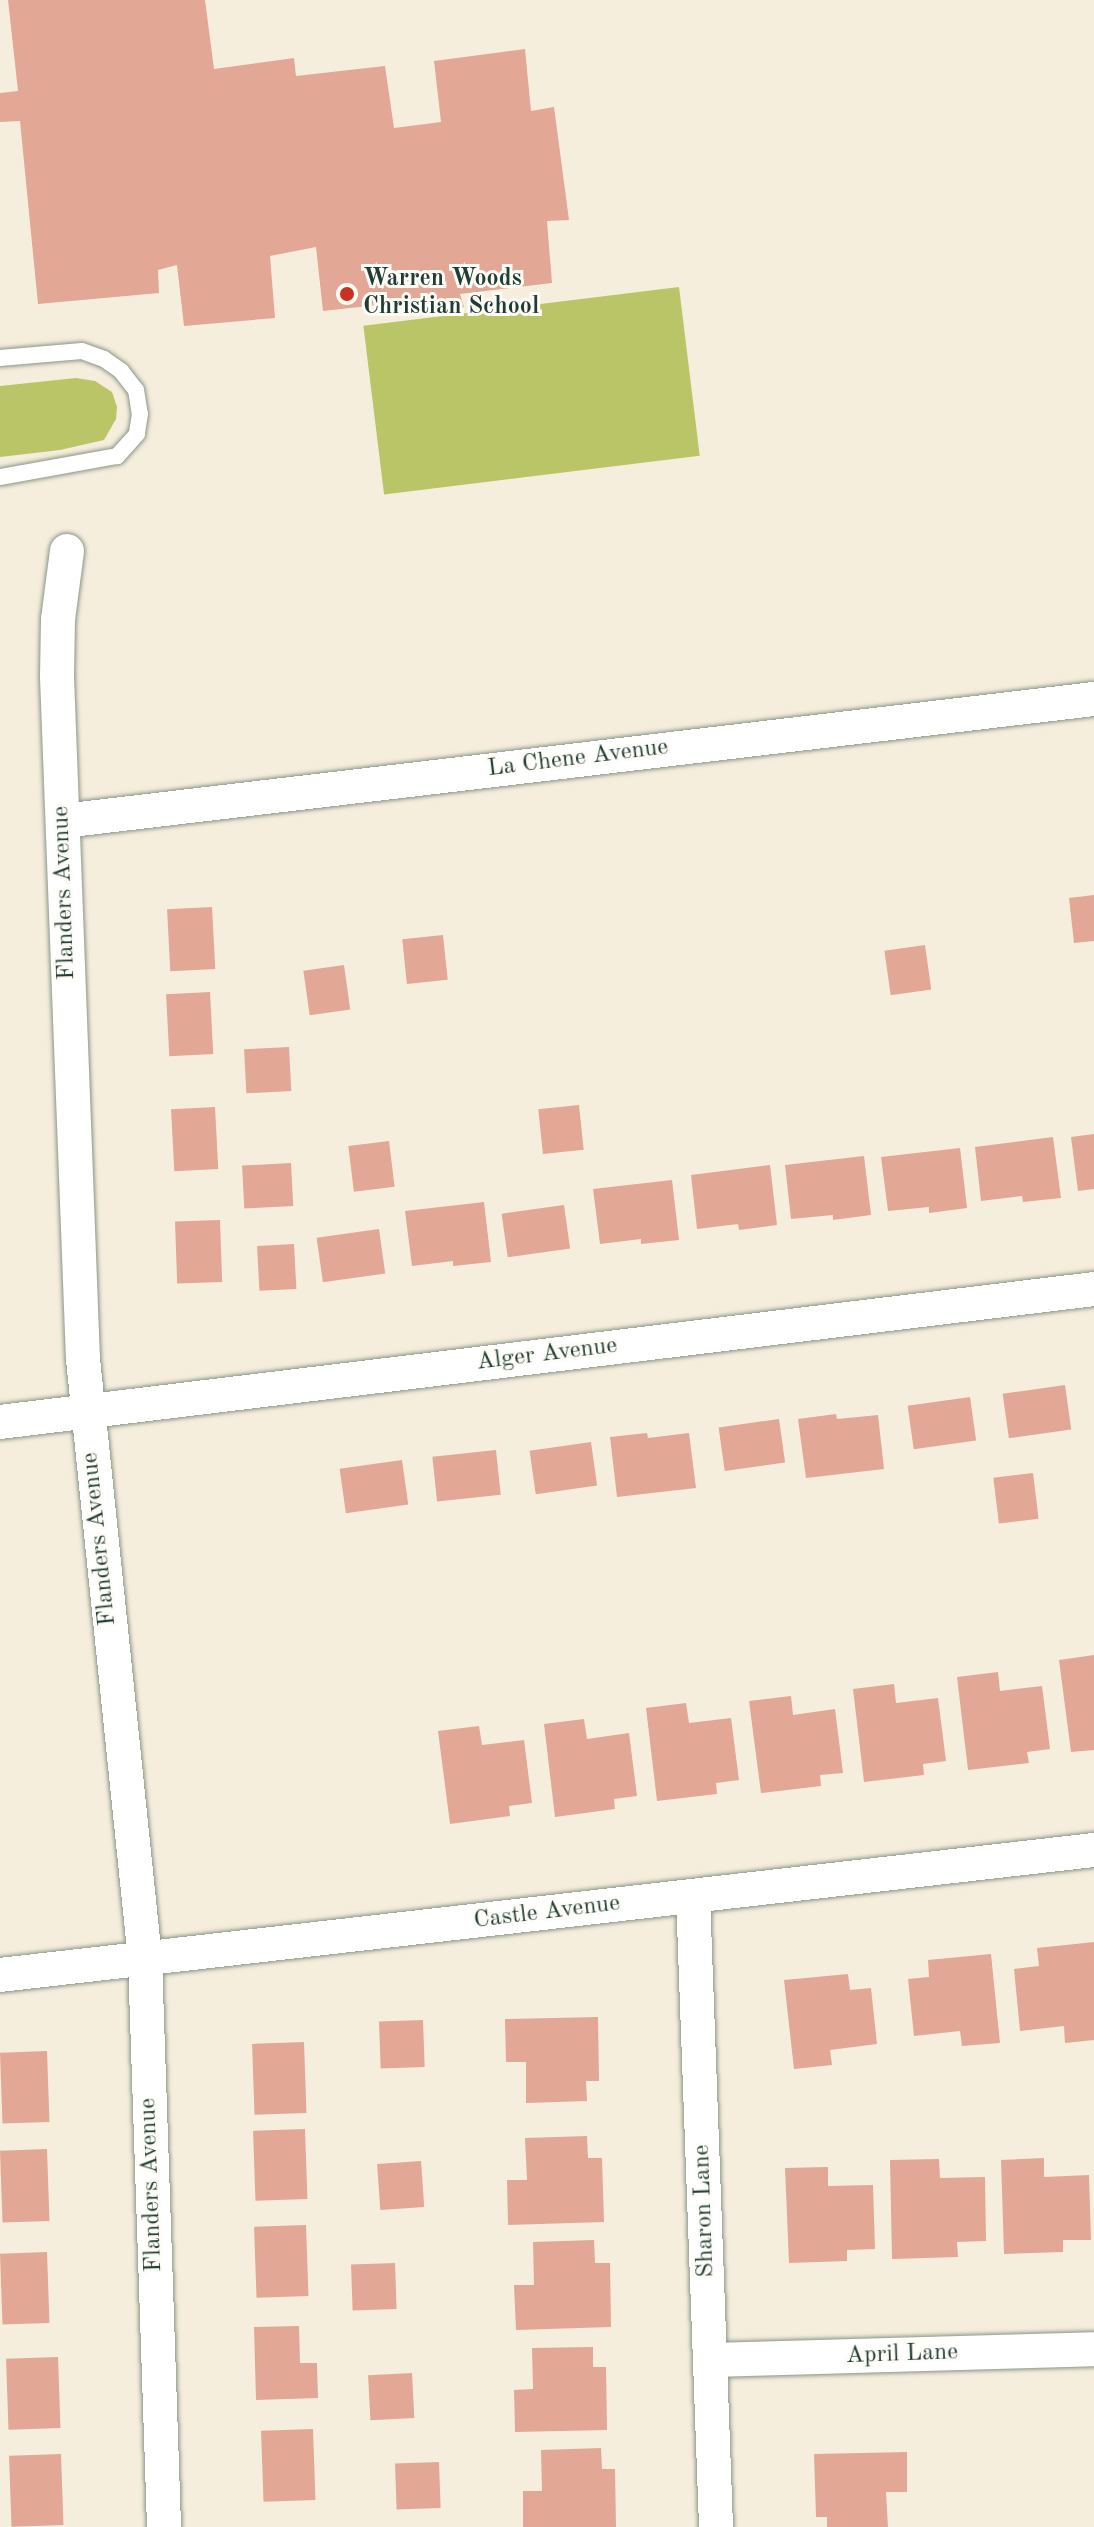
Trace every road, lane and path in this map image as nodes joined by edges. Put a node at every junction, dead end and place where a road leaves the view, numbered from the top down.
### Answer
1 (0, 358) edge
2 (0, 477) edge
3 (67, 551) dead end
4 (1094, 699) edge
5 (63, 821) junction
6 (1094, 1289) edge
7 (86, 1410) junction
8 (0, 1422) edge
9 (1094, 1850) edge
10 (693, 1896) junction
11 (145, 1959) junction
12 (0, 1975) edge
13 (1094, 2349) edge
14 (711, 2360) junction
15 (164, 2527) edge
16 (716, 2527) edge

1 - 2 lane
3 - 5 street, Flanders Avenue
4 - 5 street, La Chene Avenue
5 - 7 street, Flanders Avenue
6 - 7 street, Alger Avenue
7 - 8 street, Alger Avenue
7 - 11 street, Flanders Avenue
9 - 10 street, Castle Avenue
10 - 11 street, Castle Avenue
10 - 14 street, Sharon Lane
11 - 12 street, Castle Avenue
11 - 15 street, Flanders Avenue
13 - 14 street, April Lane
14 - 16 street, Sharon Lane

